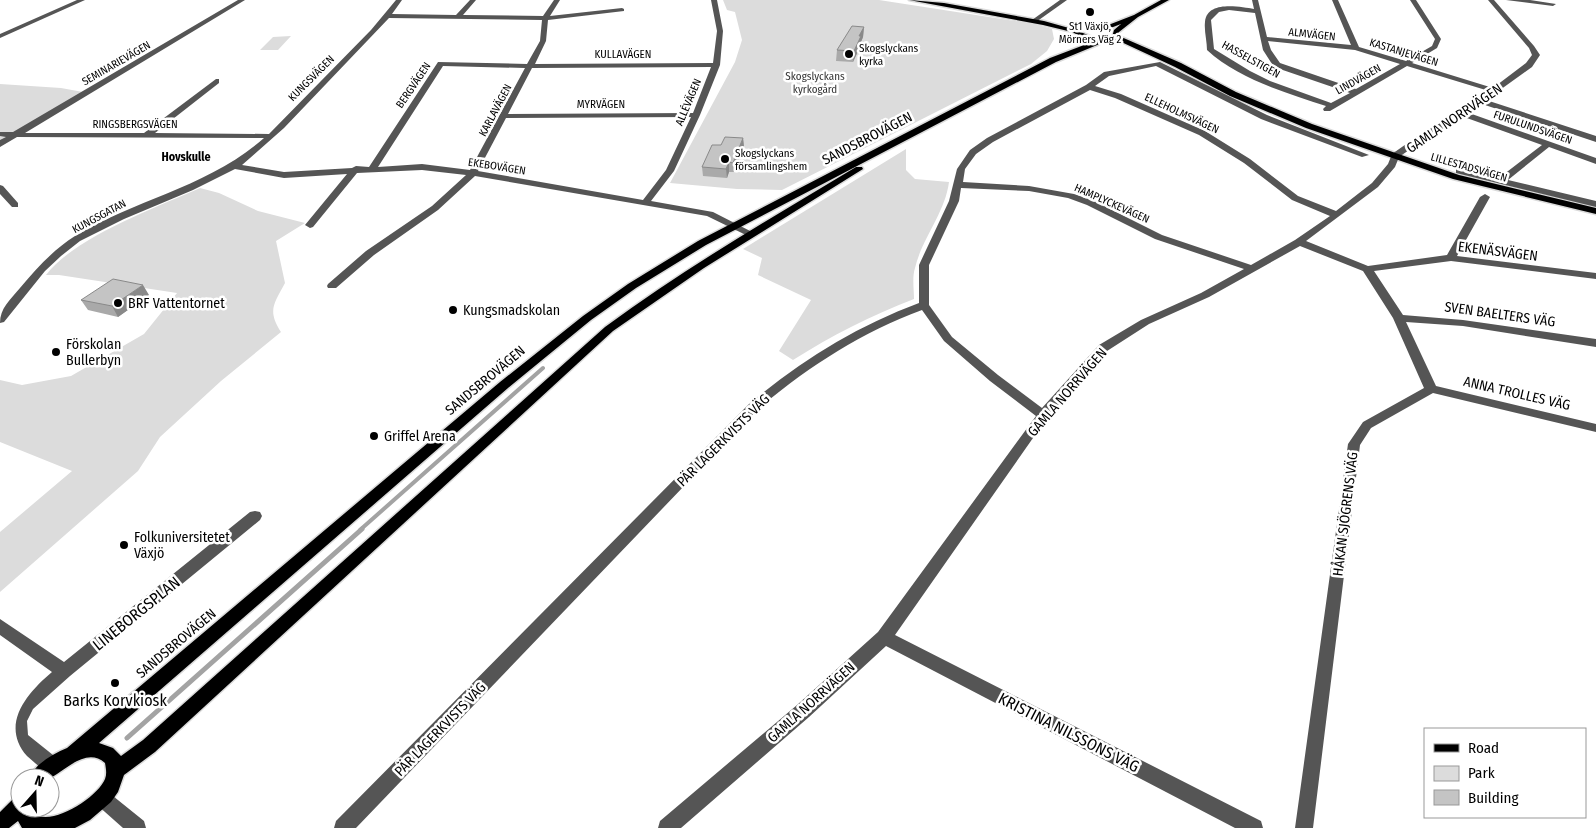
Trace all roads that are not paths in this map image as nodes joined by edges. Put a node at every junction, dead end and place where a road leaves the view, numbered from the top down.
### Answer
1 (82, 0) edge
2 (242, 0) edge
3 (399, 0) edge
4 (473, 0) edge
5 (557, 0) edge
6 (714, 0) edge
7 (912, 0) edge
8 (1064, 0) edge
9 (1166, 0) edge
10 (1254, 0) edge
11 (1334, 0) edge
12 (1413, 0) edge
13 (1491, 0) edge
14 (1509, 0) edge
15 (1223, 4) edge
16 (1553, 4) dead end
17 (622, 10) dead end
18 (1257, 11) junction
19 (387, 16) junction
20 (458, 16) junction
21 (1136, 16) junction
22 (545, 18) junction
23 (1036, 19) junction
24 (1091, 30) junction
25 (1100, 30) junction
26 (0, 36) edge
27 (1115, 36) junction
28 (1085, 37) junction
29 (1265, 39) junction
30 (1102, 41) junction
31 (1356, 48) junction
32 (1061, 56) junction
33 (1160, 61) junction
34 (1407, 64) junction
35 (716, 65) junction
36 (530, 66) junction
37 (216, 81) dead end
38 (1089, 86) junction
39 (1496, 91) junction
40 (1356, 92) junction
41 (1481, 101) junction
42 (1332, 106) junction
43 (1322, 112) dead end
44 (1463, 114) junction
45 (696, 115) junction
46 (505, 116) junction
47 (942, 118) junction
48 (1309, 126) junction
49 (1299, 131) junction
50 (0, 134) edge
51 (14, 135) junction
52 (147, 135) junction
53 (269, 136) junction
54 (1596, 139) edge
55 (0, 144) edge
56 (1548, 144) junction
57 (1365, 155) dead end
58 (1395, 156) junction
59 (1596, 161) edge
60 (234, 166) junction
61 (372, 169) junction
62 (356, 170) junction
63 (1459, 171) dead end
64 (473, 173) junction
65 (1500, 182) junction
66 (958, 186) junction
67 (0, 188) edge
68 (1485, 197) dead end
69 (645, 203) junction
70 (1596, 204) edge
71 (15, 205) dead end
72 (1596, 212) edge
73 (1337, 215) junction
74 (310, 225) dead end
75 (736, 226) junction
76 (751, 234) junction
77 (1299, 242) junction
78 (1451, 258) junction
79 (1251, 268) junction
80 (1367, 269) junction
81 (1596, 276) edge
82 (332, 286) dead end
83 (924, 304) junction
84 (1399, 318) junction
85 (0, 320) edge
86 (1596, 343) edge
87 (1431, 389) junction
88 (1043, 415) junction
89 (1596, 428) edge
90 (255, 516) dead end
91 (0, 626) edge
92 (884, 637) junction
93 (64, 672) junction
94 (73, 754) junction
95 (52, 765) junction
96 (49, 768) edge
97 (116, 770) junction
98 (102, 798) junction
99 (10, 815) edge
100 (26, 818) edge
101 (0, 824) edge
102 (49, 828) edge
103 (136, 828) edge
104 (343, 828) edge
105 (667, 828) edge
106 (1254, 828) edge
107 (1304, 828) edge

1 - 26 street
2 - 51 street, SEMINARIEVÄGEN
3 - 19 street, KUNGSVÄGEN
4 - 20 street
5 - 22 street, KARLAVÄGEN
6 - 35 street, ALLÉVÄGEN
7 - 23 main road
8 - 23 street
9 - 21 main road
10 - 18 street
11 - 31 street, KASTANJEVÄGEN
12 - 34 street, LINDVÄGEN
13 - 39 street, GAMLA NORRVÄGEN
14 - 16 street
15 - 18 street, HASSELSTIGEN
15 - 42 street, HASSELSTIGEN
17 - 22 street
18 - 29 street
19 - 20 street
19 - 53 street, KUNGSVÄGEN
20 - 22 street
21 - 25 main road
21 - 27 main road
22 - 36 street, KARLAVÄGEN
23 - 24 main road
23 - 28 main road, LILLESTADSVÄGEN
24 - 25 main road
24 - 28 main road, SANDSBROVÄGEN
25 - 27 main road, LILLESTADSVÄGEN
27 - 30 main road, SANDSBROVÄGEN
27 - 33 main road, LILLESTADSVÄGEN
28 - 30 main road, LILLESTADSVÄGEN
28 - 32 main road, SANDSBROVÄGEN
29 - 31 street, ALMVÄGEN
29 - 40 street
30 - 32 main road, SANDSBROVÄGEN
30 - 33 main road, LILLESTADSVÄGEN
31 - 34 street, KASTANJEVÄGEN
32 - 47 main road, SANDSBROVÄGEN
33 - 38 street
33 - 48 main road, LILLESTADSVÄGEN
33 - 49 street, LILLESTADSVÄGEN
34 - 39 street, KASTANJEVÄGEN
34 - 40 street, LINDVÄGEN
35 - 36 street, KULLAVÄGEN
35 - 45 street, ALLÉVÄGEN
36 - 46 street, KARLAVÄGEN
36 - 61 street, BERGVÄGEN
37 - 52 street
38 - 66 street
38 - 73 street, ELLEHOLMSVÄGEN
39 - 41 street, GAMLA NORRVÄGEN
40 - 42 street, LINDVÄGEN
41 - 44 street, GAMLA NORRVÄGEN
41 - 54 street
42 - 43 street, LINDVÄGEN
44 - 56 street, FURULUNDSVÄGEN
44 - 58 street, GAMLA NORRVÄGEN
45 - 46 street, MYRVÄGEN
45 - 69 street, ALLÉVÄGEN
46 - 64 street, KARLAVÄGEN
47 - 75 main road, SANDSBROVÄGEN
47 - 76 main road, SANDSBROVÄGEN
48 - 49 street
48 - 58 main road, LILLESTADSVÄGEN
49 - 57 street, LILLESTADSVÄGEN
50 - 51 street, RINGSBERGSVÄGEN
51 - 52 street, RINGSBERGSVÄGEN
51 - 55 street, SEMINARIEVÄGEN
52 - 53 street, RINGSBERGSVÄGEN
53 - 60 street, KUNGSVÄGEN
56 - 59 street, FURULUNDSVÄGEN
56 - 65 street
58 - 72 main road, LILLESTADSVÄGEN
58 - 73 street, GAMLA NORRVÄGEN
60 - 62 street, EKEBOVÄGEN
60 - 85 street, KUNGSGATAN
61 - 62 street, EKEBOVÄGEN
61 - 64 street, EKEBOVÄGEN
62 - 74 street
63 - 65 street, LILLESTADSVÄGEN
64 - 69 street, EKEBOVÄGEN
64 - 82 street, KARLAVÄGEN
65 - 70 street, LILLESTADSVÄGEN
66 - 79 street, HAMPLYCKEVÄGEN
66 - 83 street
67 - 71 street
68 - 78 street
69 - 75 street, EKEBOVÄGEN
73 - 77 street, GAMLA NORRVÄGEN
75 - 76 street, EKEBOVÄGEN
75 - 94 main road, SANDSBROVÄGEN
76 - 97 main road, SANDSBROVÄGEN
77 - 79 street, GAMLA NORRVÄGEN
77 - 80 street
78 - 80 street, EKENÄSVÄGEN
78 - 81 street, EKENÄSVÄGEN
79 - 88 street, GAMLA NORRVÄGEN
80 - 84 street
83 - 88 street
83 - 104 street, PÄR LAGERKVISTS VÄG
84 - 86 street, SVEN BAELTERS VÄG
84 - 87 street
87 - 89 street, ANNA TROLLES VÄG
87 - 107 street, HÅKAN SJÖGRENS VÄG
88 - 92 street, GAMLA NORRVÄGEN
90 - 93 street, LINEBORGSPLAN
91 - 93 street
92 - 105 street, GAMLA NORRVÄGEN
92 - 106 street, KRISTINA NILSSONS VÄG
93 - 95 street, LINEBORGSPLAN
94 - 95 main road
94 - 97 main road
95 - 96 main road
97 - 98 main road
98 - 102 main road
98 - 103 street
99 - 101 main road
100 - 102 main road

